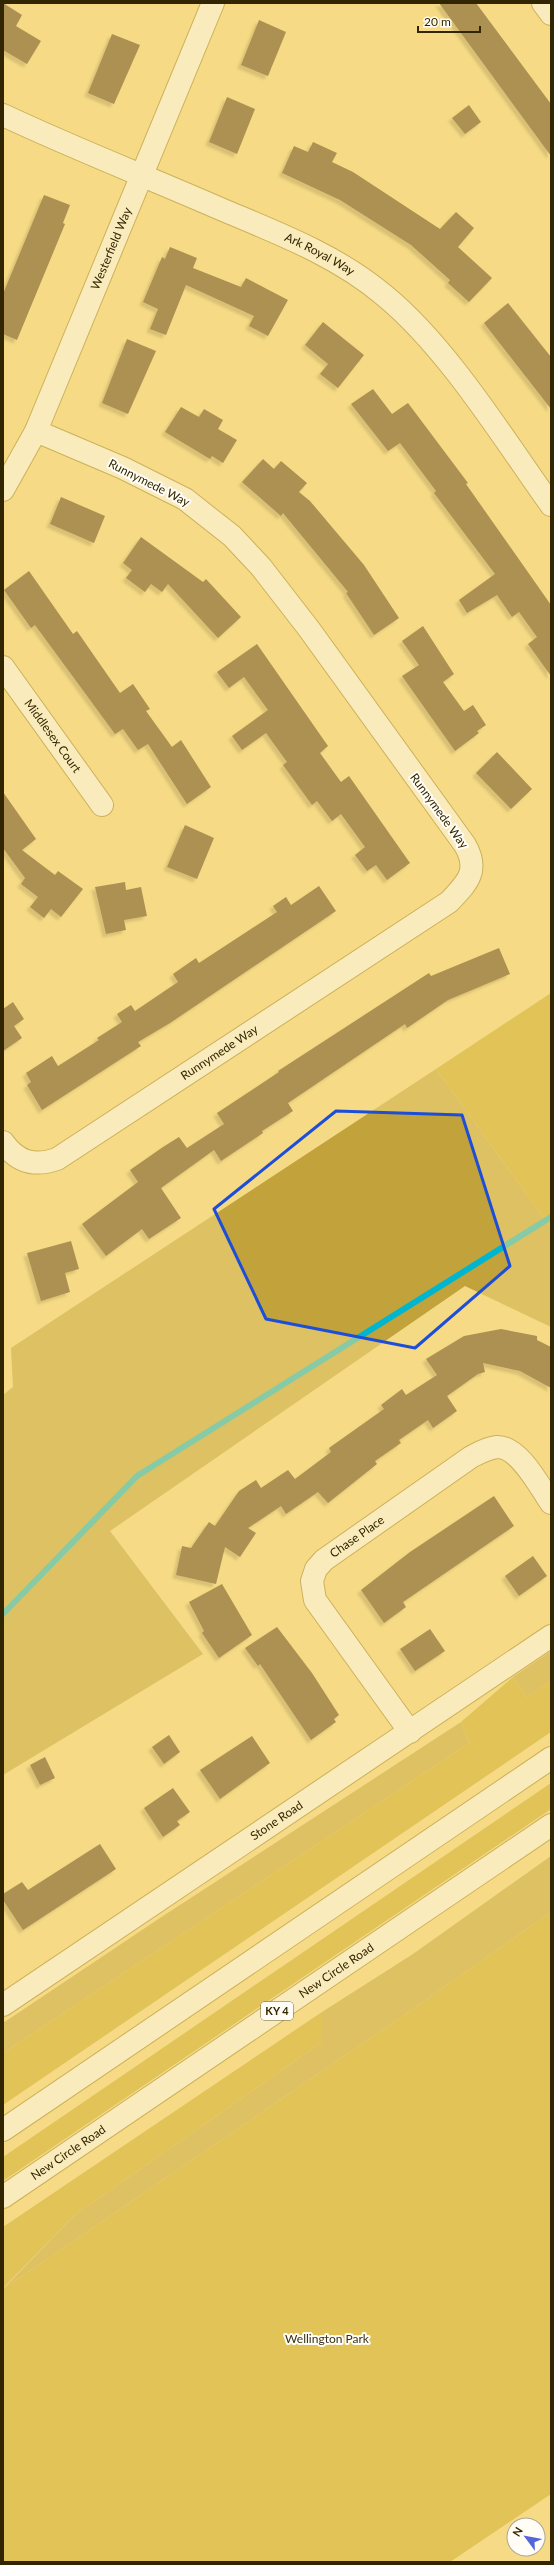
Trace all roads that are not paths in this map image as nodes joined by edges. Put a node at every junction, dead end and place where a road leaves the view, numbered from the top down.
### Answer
1 (213, 3) edge
2 (543, 3) edge
3 (551, 14) edge
4 (3, 115) edge
5 (143, 175) junction
6 (36, 431) junction
7 (3, 490) edge
8 (551, 505) edge
9 (3, 667) edge
10 (102, 805) dead end
11 (3, 1142) edge
12 (551, 1503) edge
13 (551, 1636) edge
14 (410, 1732) junction
15 (551, 1758) edge
16 (551, 1825) edge
17 (3, 2006) edge
18 (3, 2130) edge
19 (3, 2197) edge

1 - 5 main road, Westerfield Way
2 - 3 main road
4 - 5 main road, Ark Royal Way
5 - 6 main road, Westerfield Way
5 - 8 main road, Ark Royal Way
6 - 7 main road, Westerfield Way
6 - 11 main road, Runnymede Way
9 - 10 main road, Middlesex Court
12 - 14 main road, Chase Place
13 - 14 main road, Stone Road
14 - 17 main road, Stone Road
15 - 18 main road
16 - 19 main road, New Circle Road / KY 4

